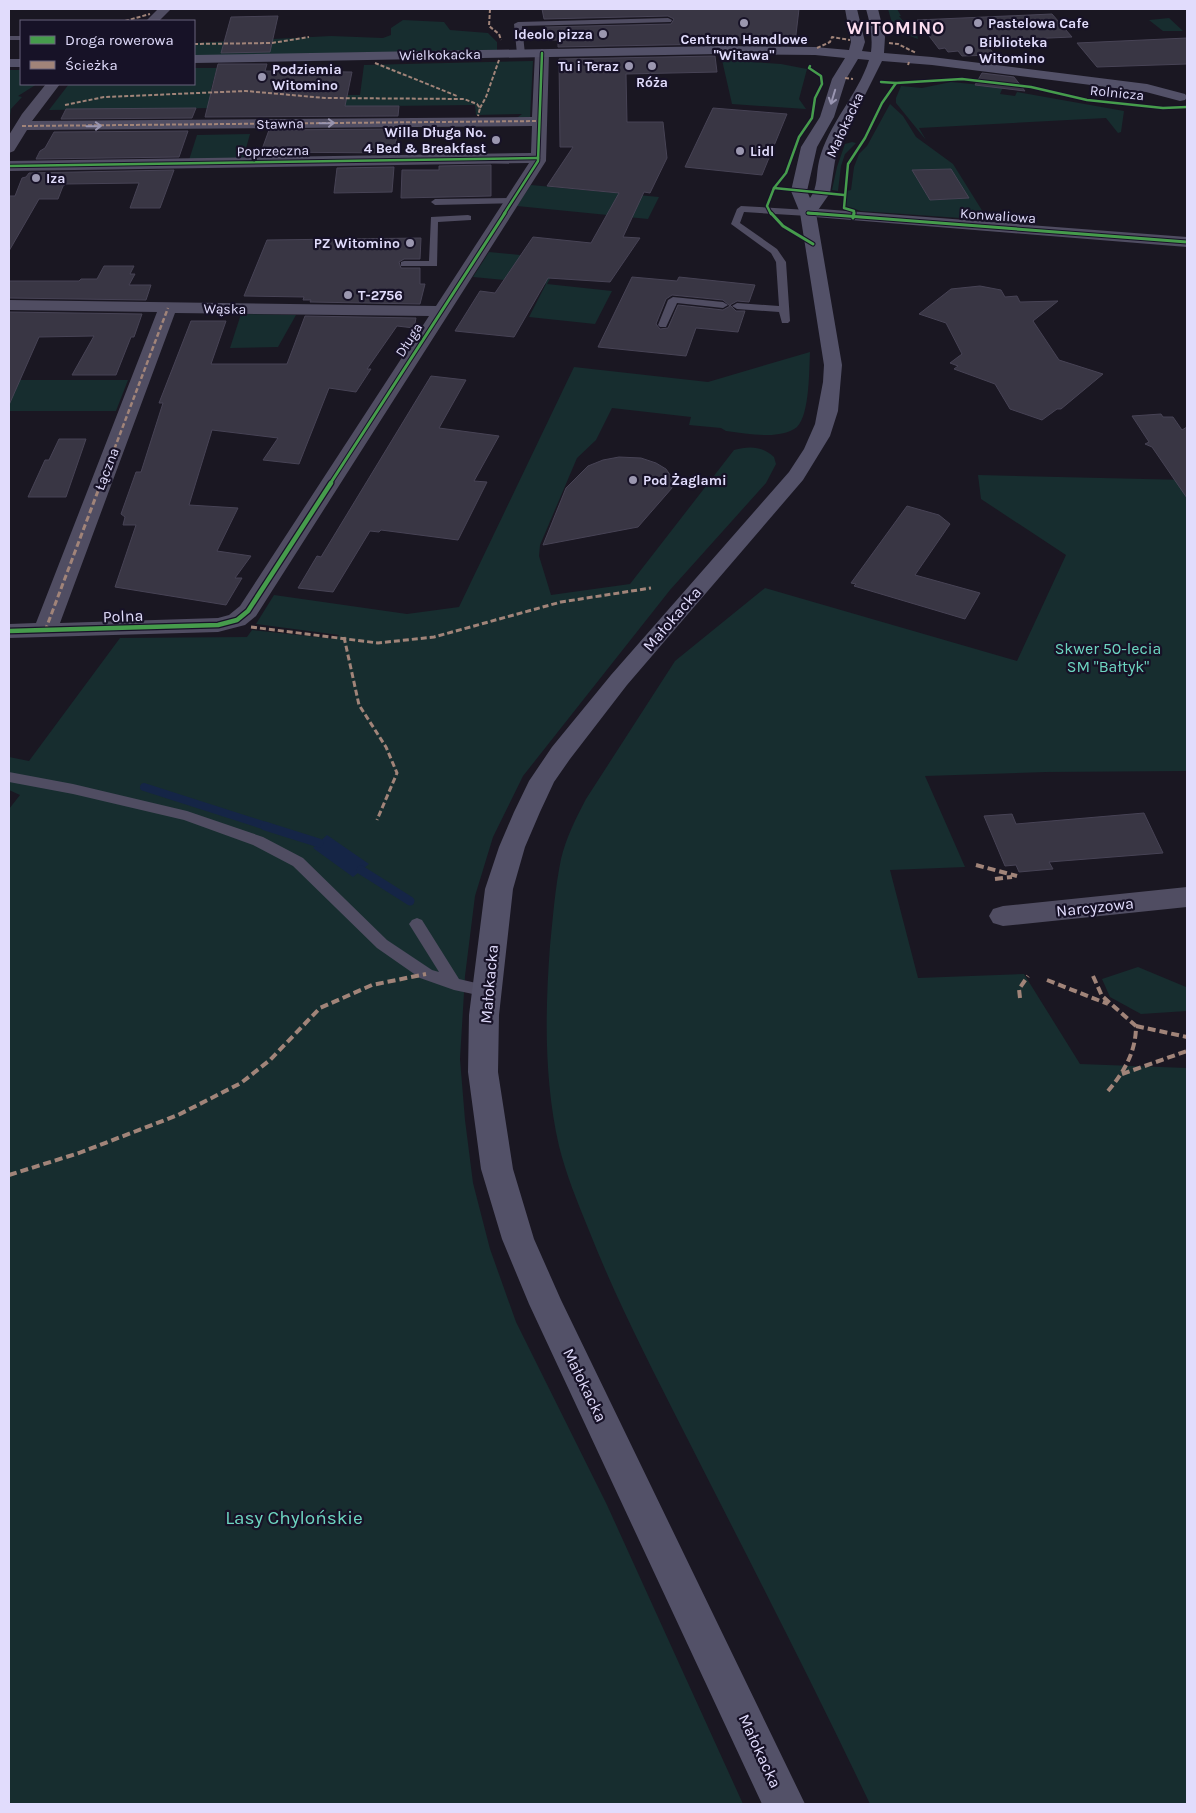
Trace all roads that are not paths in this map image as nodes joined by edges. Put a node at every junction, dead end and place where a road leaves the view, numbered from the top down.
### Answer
1 (165, 9) edge
2 (851, 9) edge
3 (872, 9) edge
4 (153, 20) edge
5 (668, 20) dead end
6 (686, 51) junction
7 (542, 53) junction
8 (520, 54) junction
9 (852, 58) junction
10 (195, 59) edge
11 (799, 59) junction
12 (876, 60) junction
13 (840, 78) junction
14 (52, 85) edge
15 (1184, 98) edge
16 (539, 121) junction
17 (15, 137) edge
18 (538, 158) junction
19 (9, 166) edge
20 (512, 201) junction
21 (435, 202) dead end
22 (808, 213) junction
23 (468, 218) dead end
24 (1187, 242) edge
25 (404, 264) dead end
26 (9, 305) edge
27 (723, 305) dead end
28 (737, 306) dead end
29 (168, 308) junction
30 (784, 310) junction
31 (441, 312) junction
32 (785, 321) dead end
33 (663, 325) dead end
34 (237, 620) joint
35 (9, 631) edge
36 (45, 631) junction
37 (9, 777) edge
38 (1187, 897) edge
39 (1004, 916) dead end
40 (417, 924) dead end
41 (454, 984) junction
42 (487, 991) junction
43 (784, 1804) edge

1 - 4 street
2 - 9 main road
3 - 12 main road
5 - 8 lane
6 - 7 main road, Wielkokacka
6 - 9 main road, Wielkokacka
6 - 11 main road, Wielkokacka
7 - 8 main road, Wielkokacka
7 - 16 street, Długa
8 - 10 main road, Wielkokacka
9 - 11 main road, Wielkokacka
9 - 12 main road, Wielkokacka
9 - 13 main road, Małokacka
11 - 13 main road
12 - 15 main road, Rolnicza
12 - 22 main road, Małokacka
13 -> 22 main road, Małokacka
14 - 17 street, Stawna
17 -> 16 street, Stawna
16 - 18 street, Długa
18 - 19 street, Poprzeczna
18 - 20 street, Długa
20 - 21 lane
20 - 31 street, Długa
22 - 24 street, Konwaliowa
22 - 30 lane
22 - 42 main road, Małokacka
23 - 25 lane
26 - 29 street, Wąska
27 - 33 lane
28 - 30 lane
29 - 31 street, Wąska
29 - 36 street, Łączna
30 - 32 lane
31 - 34 street, Długa
34 - 36 street, Polna
35 - 36 street, Polna
37 - 41 lane
38 - 39 street, Narcyzowa
40 - 41 lane
41 - 42 lane
42 - 43 main road, Małokacka

